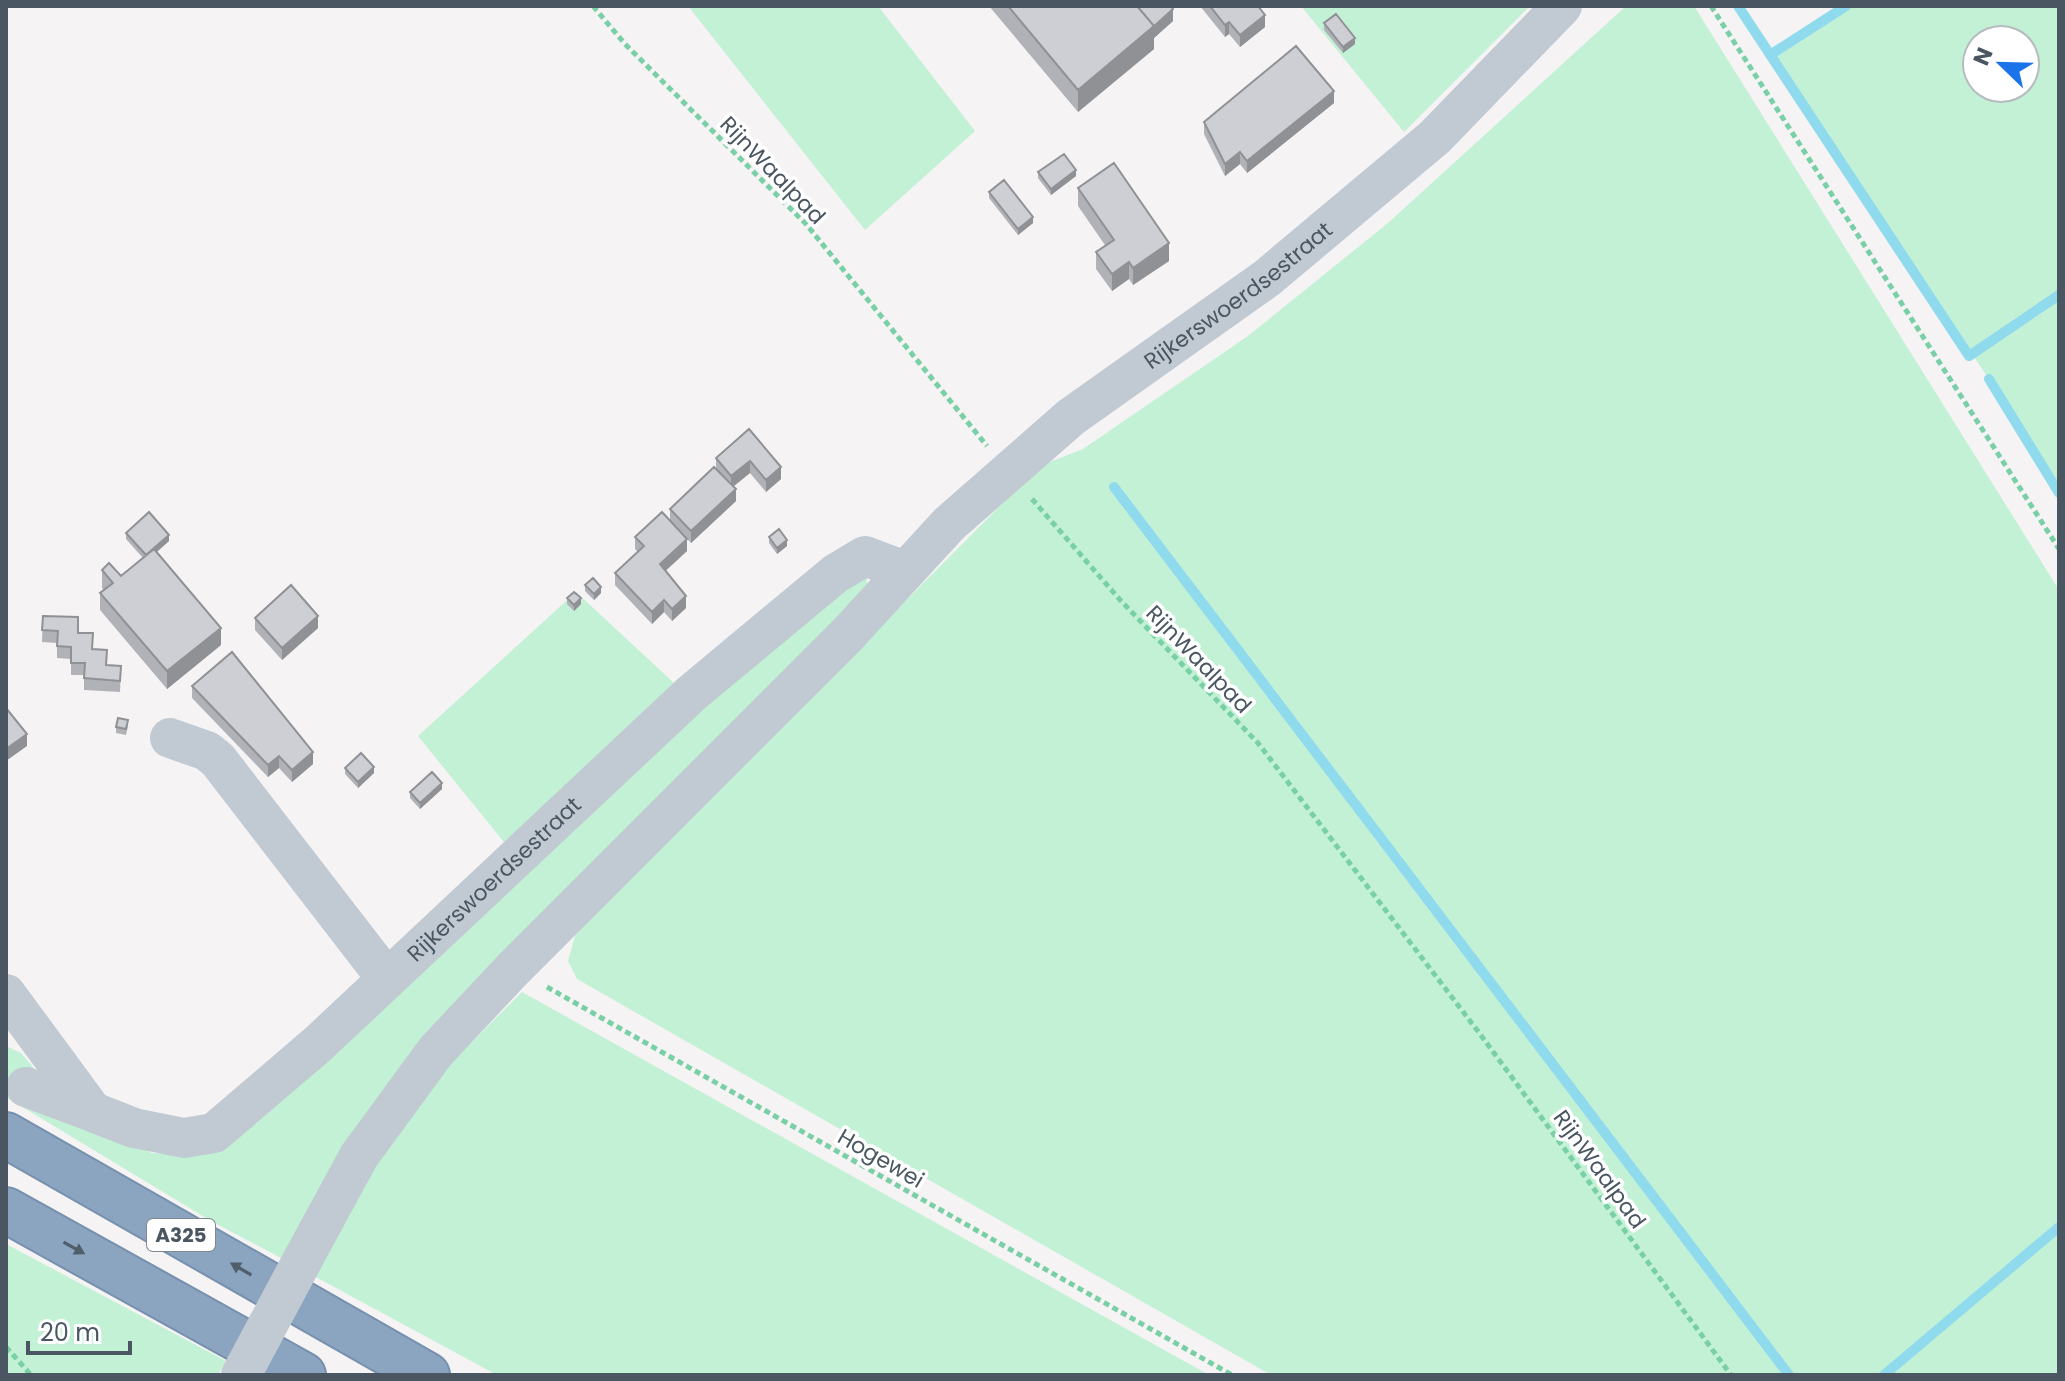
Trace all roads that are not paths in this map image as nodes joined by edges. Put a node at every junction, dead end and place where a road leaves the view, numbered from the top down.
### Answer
1 (1562, 6) edge
2 (905, 571) junction
3 (170, 738) dead end
4 (387, 979) junction
5 (6, 994) edge
6 (26, 1087) dead end
7 (84, 1100) junction
8 (6, 1135) edge
9 (6, 1210) edge
10 (241, 1375) edge
11 (303, 1375) edge
12 (427, 1375) edge

1 - 2 street, Rijkerswoerdsestraat
2 - 4 street, Rijkerswoerdsestraat
2 - 10 street, Rijkerswoerdsestraat, bridge
3 - 4 street
4 - 7 street, Rijkerswoerdsestraat
5 - 7 street
6 - 7 street, Rijkerswoerdsestraat
12 -> 8 highway, A325
9 -> 11 highway

